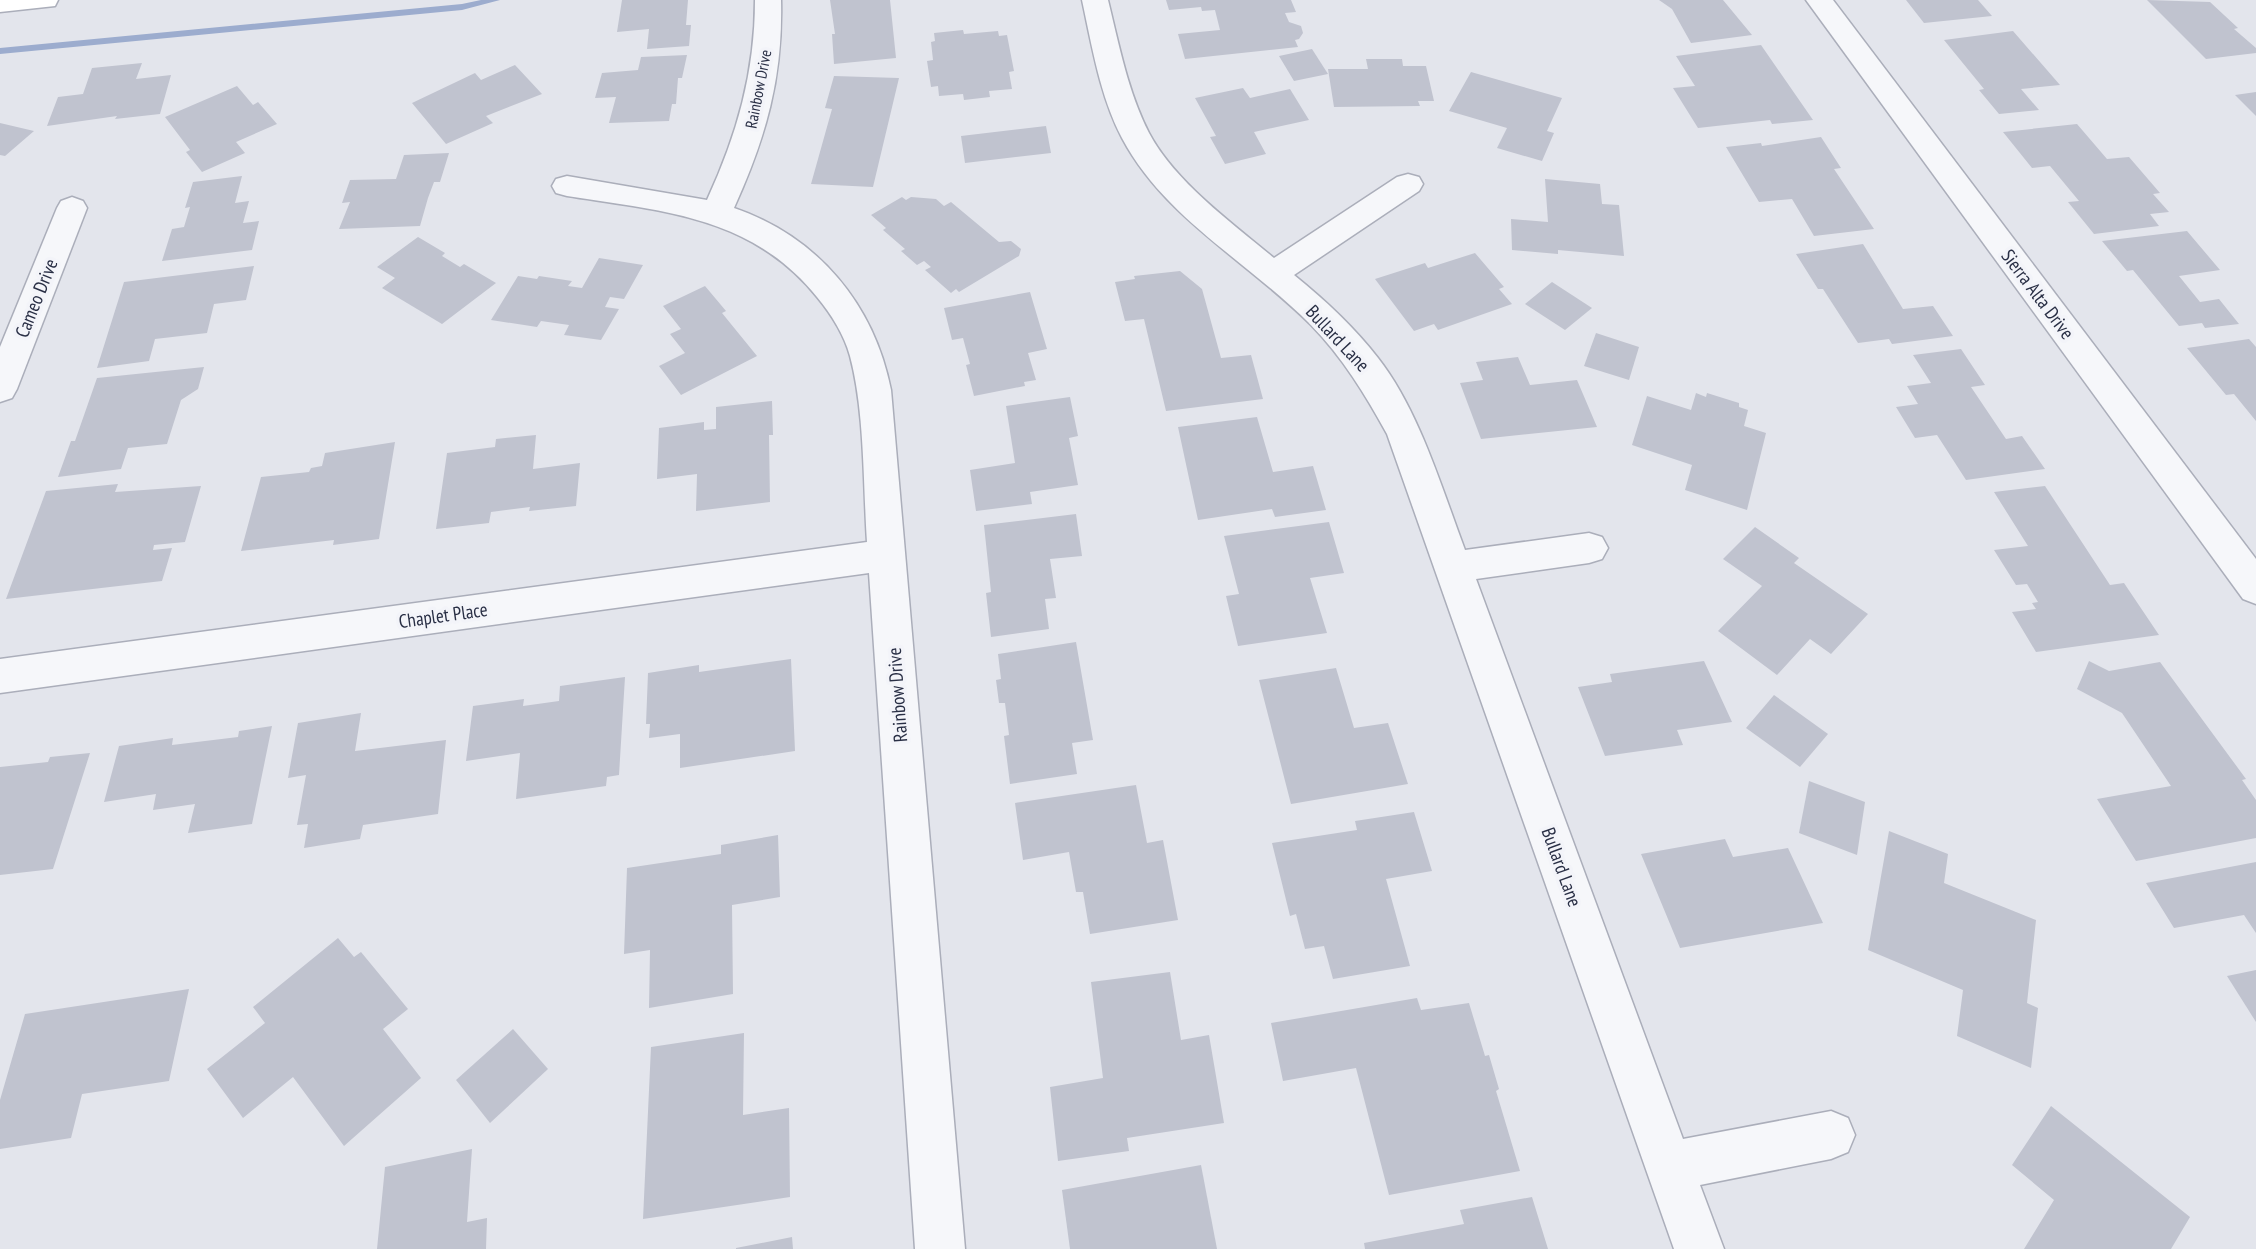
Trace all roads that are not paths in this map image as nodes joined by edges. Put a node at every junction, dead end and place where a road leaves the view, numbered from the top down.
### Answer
1 (45, 0) edge
2 (768, 0) edge
3 (1095, 0) edge
4 (1819, 0) edge
5 (0, 4) edge
6 (1408, 184) dead end
7 (567, 186) dead end
8 (72, 208) dead end
9 (716, 213) junction
10 (1272, 274) junction
11 (0, 389) edge
12 (1589, 548) dead end
13 (886, 555) junction
14 (1453, 567) junction
15 (2256, 588) edge
16 (0, 676) edge
17 (1831, 1135) dead end
18 (1671, 1166) junction
19 (940, 1249) edge
20 (1699, 1249) edge

1 - 5 main road
2 - 9 street, Rainbow Drive
3 - 10 street, Bullard Lane
4 - 15 street, Sierra Alta Drive
6 - 10 street
7 - 9 street, Rainbow Drive
8 - 11 street, Cameo Drive
9 - 13 street, Rainbow Drive
10 - 14 street, Bullard Lane
12 - 14 street
13 - 16 street, Chaplet Place
13 - 19 street, Rainbow Drive
14 - 18 street, Bullard Lane
17 - 18 street
18 - 20 street, Bullard Lane

